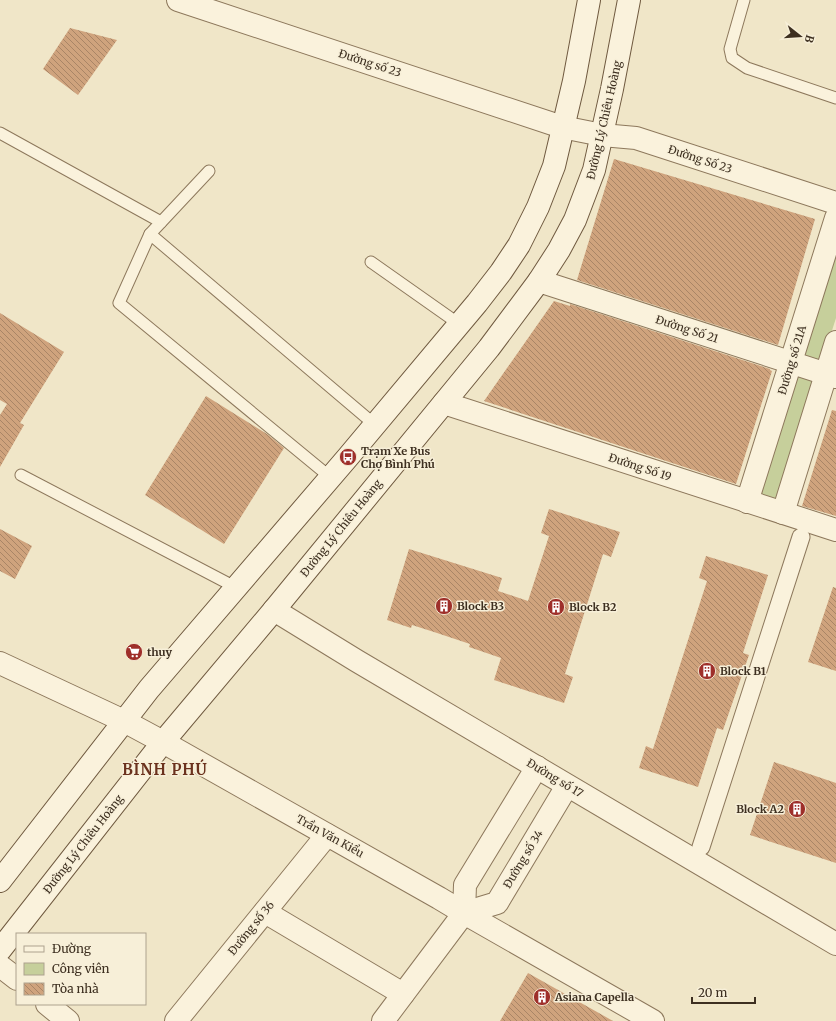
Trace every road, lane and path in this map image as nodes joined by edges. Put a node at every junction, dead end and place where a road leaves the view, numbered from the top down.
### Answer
1 (178, 0) edge
2 (589, 0) edge
3 (629, 0) edge
4 (744, 0) edge
5 (836, 98) edge
6 (562, 126) junction
7 (0, 133) edge
8 (602, 134) junction
9 (209, 171) dead end
10 (836, 203) edge
11 (836, 218) edge
12 (161, 222) junction
13 (150, 234) junction
14 (371, 262) dead end
15 (539, 281) junction
16 (459, 324) junction
17 (836, 342) edge
18 (791, 363) junction
19 (831, 376) edge
20 (444, 403) junction
21 (374, 424) junction
22 (21, 475) dead end
23 (330, 477) junction
24 (747, 502) junction
25 (783, 513) junction
26 (836, 530) edge
27 (801, 537) dead end
28 (236, 588) junction
29 (274, 610) junction
30 (0, 663) edge
31 (124, 721) junction
32 (163, 742) junction
33 (537, 767) junction
34 (567, 786) junction
35 (326, 835) junction
36 (701, 847) dead end
37 (0, 881) edge
38 (264, 912) junction
39 (464, 913) junction
40 (836, 944) edge
41 (0, 950) edge
42 (0, 966) edge
43 (16, 979) edge
44 (402, 994) junction
45 (48, 1005) edge
46 (68, 1021) edge
47 (176, 1021) edge
48 (383, 1021) edge
49 (653, 1021) edge

1 - 6 street, Đường số 23
2 - 6 street
3 - 8 street, Đường Lý Chiêu Hoàng
4 - 5 lane
6 - 8 street, Đường Số 23
6 - 16 street
7 - 12 lane
8 - 10 street, Đường Số 23
8 - 15 street, Đường Lý Chiêu Hoàng
9 - 12 lane
11 - 18 street, Đường số 21A
12 - 13 lane
13 - 21 lane
13 - 23 lane
14 - 16 lane
15 - 18 street, Đường Số 21
15 - 20 street, Đường Lý Chiêu Hoàng
16 - 21 street
17 - 19 street
18 - 19 street, Đường Số 21
18 - 24 street, Đường số 21A
19 - 25 street
20 - 24 street, Đường Số 19
20 - 29 street, Đường Lý Chiêu Hoàng
21 - 23 street
22 - 28 lane
23 - 28 street
24 - 25 street, Đường Số 19
25 - 26 street, Đường Số 19
27 - 36 street
28 - 31 street
29 - 32 street, Đường Lý Chiêu Hoàng
29 - 33 street, Đường số 17
30 - 31 street, Trần Văn Kiểu
31 - 32 street, Trần Văn Kiểu
31 - 37 street
32 - 35 street, Trần Văn Kiểu
32 - 41 street, Đường Lý Chiêu Hoàng
33 - 34 street, Đường số 17
33 - 39 street
34 - 39 street, Đường số 34
34 - 40 street, Đường số 17
35 - 38 street, Đường số 36
35 - 39 street, Trần Văn Kiểu
38 - 44 street
38 - 47 street, Đường số 36
39 - 44 street
39 - 49 street, Trần Văn Kiểu
42 - 43 street
44 - 48 street
45 - 46 street

